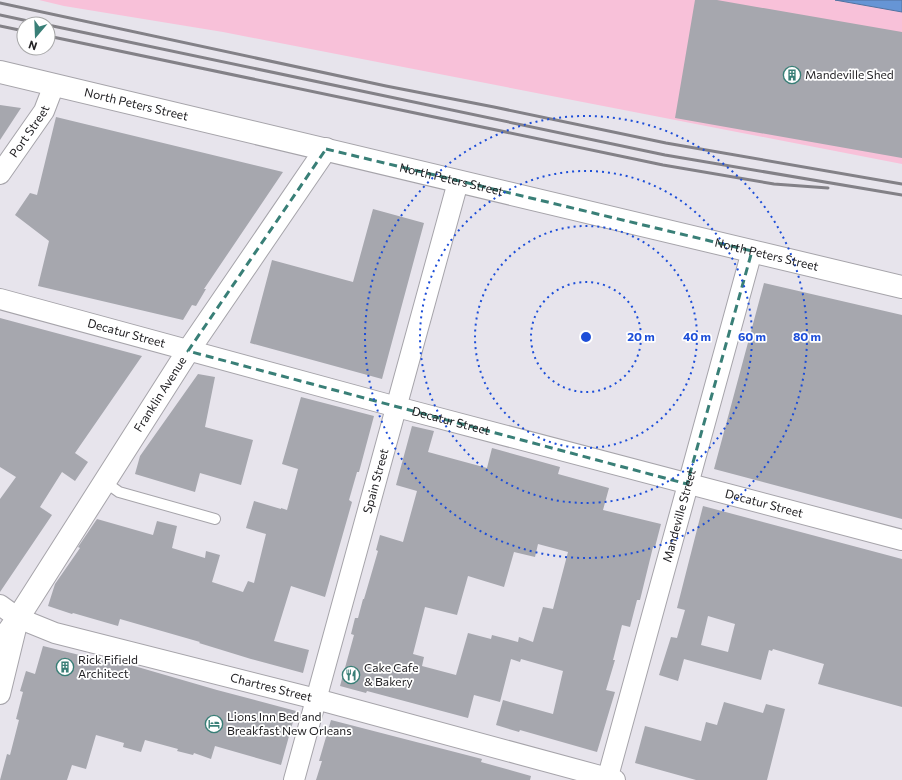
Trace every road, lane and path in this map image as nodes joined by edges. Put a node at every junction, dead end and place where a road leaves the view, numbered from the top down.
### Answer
1 (0, 72) edge
2 (54, 85) junction
3 (326, 149) junction
4 (0, 174) edge
5 (458, 182) junction
6 (752, 252) junction
7 (902, 287) edge
8 (0, 299) edge
9 (188, 350) junction
10 (397, 407) junction
11 (105, 482) junction
12 (687, 484) junction
13 (215, 519) dead end
14 (902, 540) edge
15 (0, 605) edge
16 (18, 618) junction
17 (0, 643) edge
18 (0, 694) edge
19 (316, 699) junction
20 (610, 779) edge
21 (294, 780) edge

1 - 2 street, North Peters Street
2 - 3 street, North Peters Street
2 - 4 street, Port Street
3 - 5 street, North Peters Street
3 - 9 street, Franklin Avenue
5 - 6 street, North Peters Street
5 - 10 street, Spain Street
6 - 7 street, North Peters Street
6 - 12 street, Mandeville Street
8 - 9 street, Decatur Street
9 - 10 street, Decatur Street
9 - 11 street, Franklin Avenue
10 - 12 street, Decatur Street
10 - 19 street, Spain Street
11 - 13 lane
11 - 16 street, Franklin Avenue
12 - 14 street, Decatur Street
12 - 20 street, Mandeville Street
15 - 16 street, Chartres Street
16 - 17 street, Franklin Avenue
16 - 18 street
16 - 19 street, Chartres Street
19 - 20 street, Chartres Street
19 - 21 street, Spain Street

